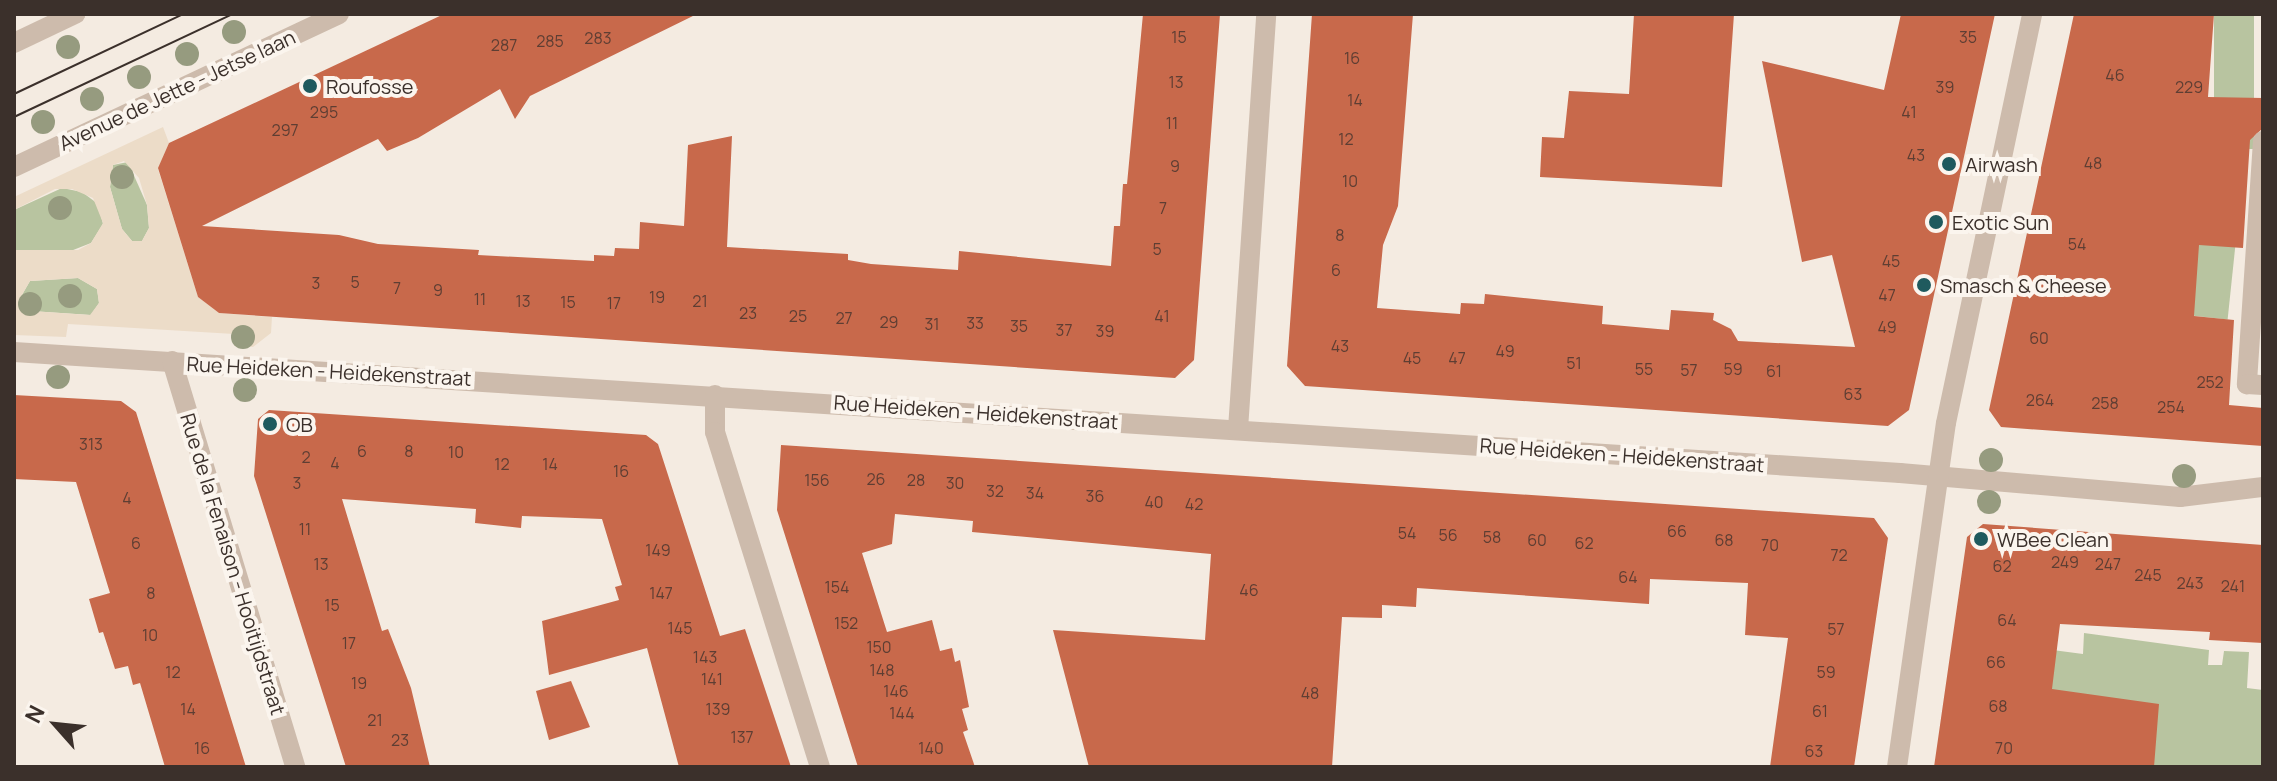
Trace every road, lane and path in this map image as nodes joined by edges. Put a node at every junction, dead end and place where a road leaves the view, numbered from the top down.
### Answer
1 (75, 14) edge
2 (339, 14) edge
3 (1266, 14) edge
4 (2032, 14) edge
5 (14, 43) edge
6 (2263, 141) edge
7 (14, 167) edge
8 (14, 352) edge
9 (172, 361) junction
10 (2263, 385) edge
11 (715, 395) junction
12 (1238, 429) junction
13 (1937, 476) junction
14 (2263, 487) edge
15 (295, 767) edge
16 (820, 767) edge
17 (1897, 767) edge

1 - 5 street
2 - 7 street, Avenue de Jette - Jetse laan
3 - 12 street
4 - 13 street
6 - 10 street
8 - 9 street, Rue Heideken - Heidekenstraat
9 - 11 street, Rue Heideken - Heidekenstraat
9 - 15 street, Rue de la Fenaison - Hooitijdstraat
11 - 12 street, Rue Heideken - Heidekenstraat
11 - 16 street
12 - 13 street, Rue Heideken - Heidekenstraat
13 - 14 street, Rue Heideken - Heidekenstraat
13 - 17 street

